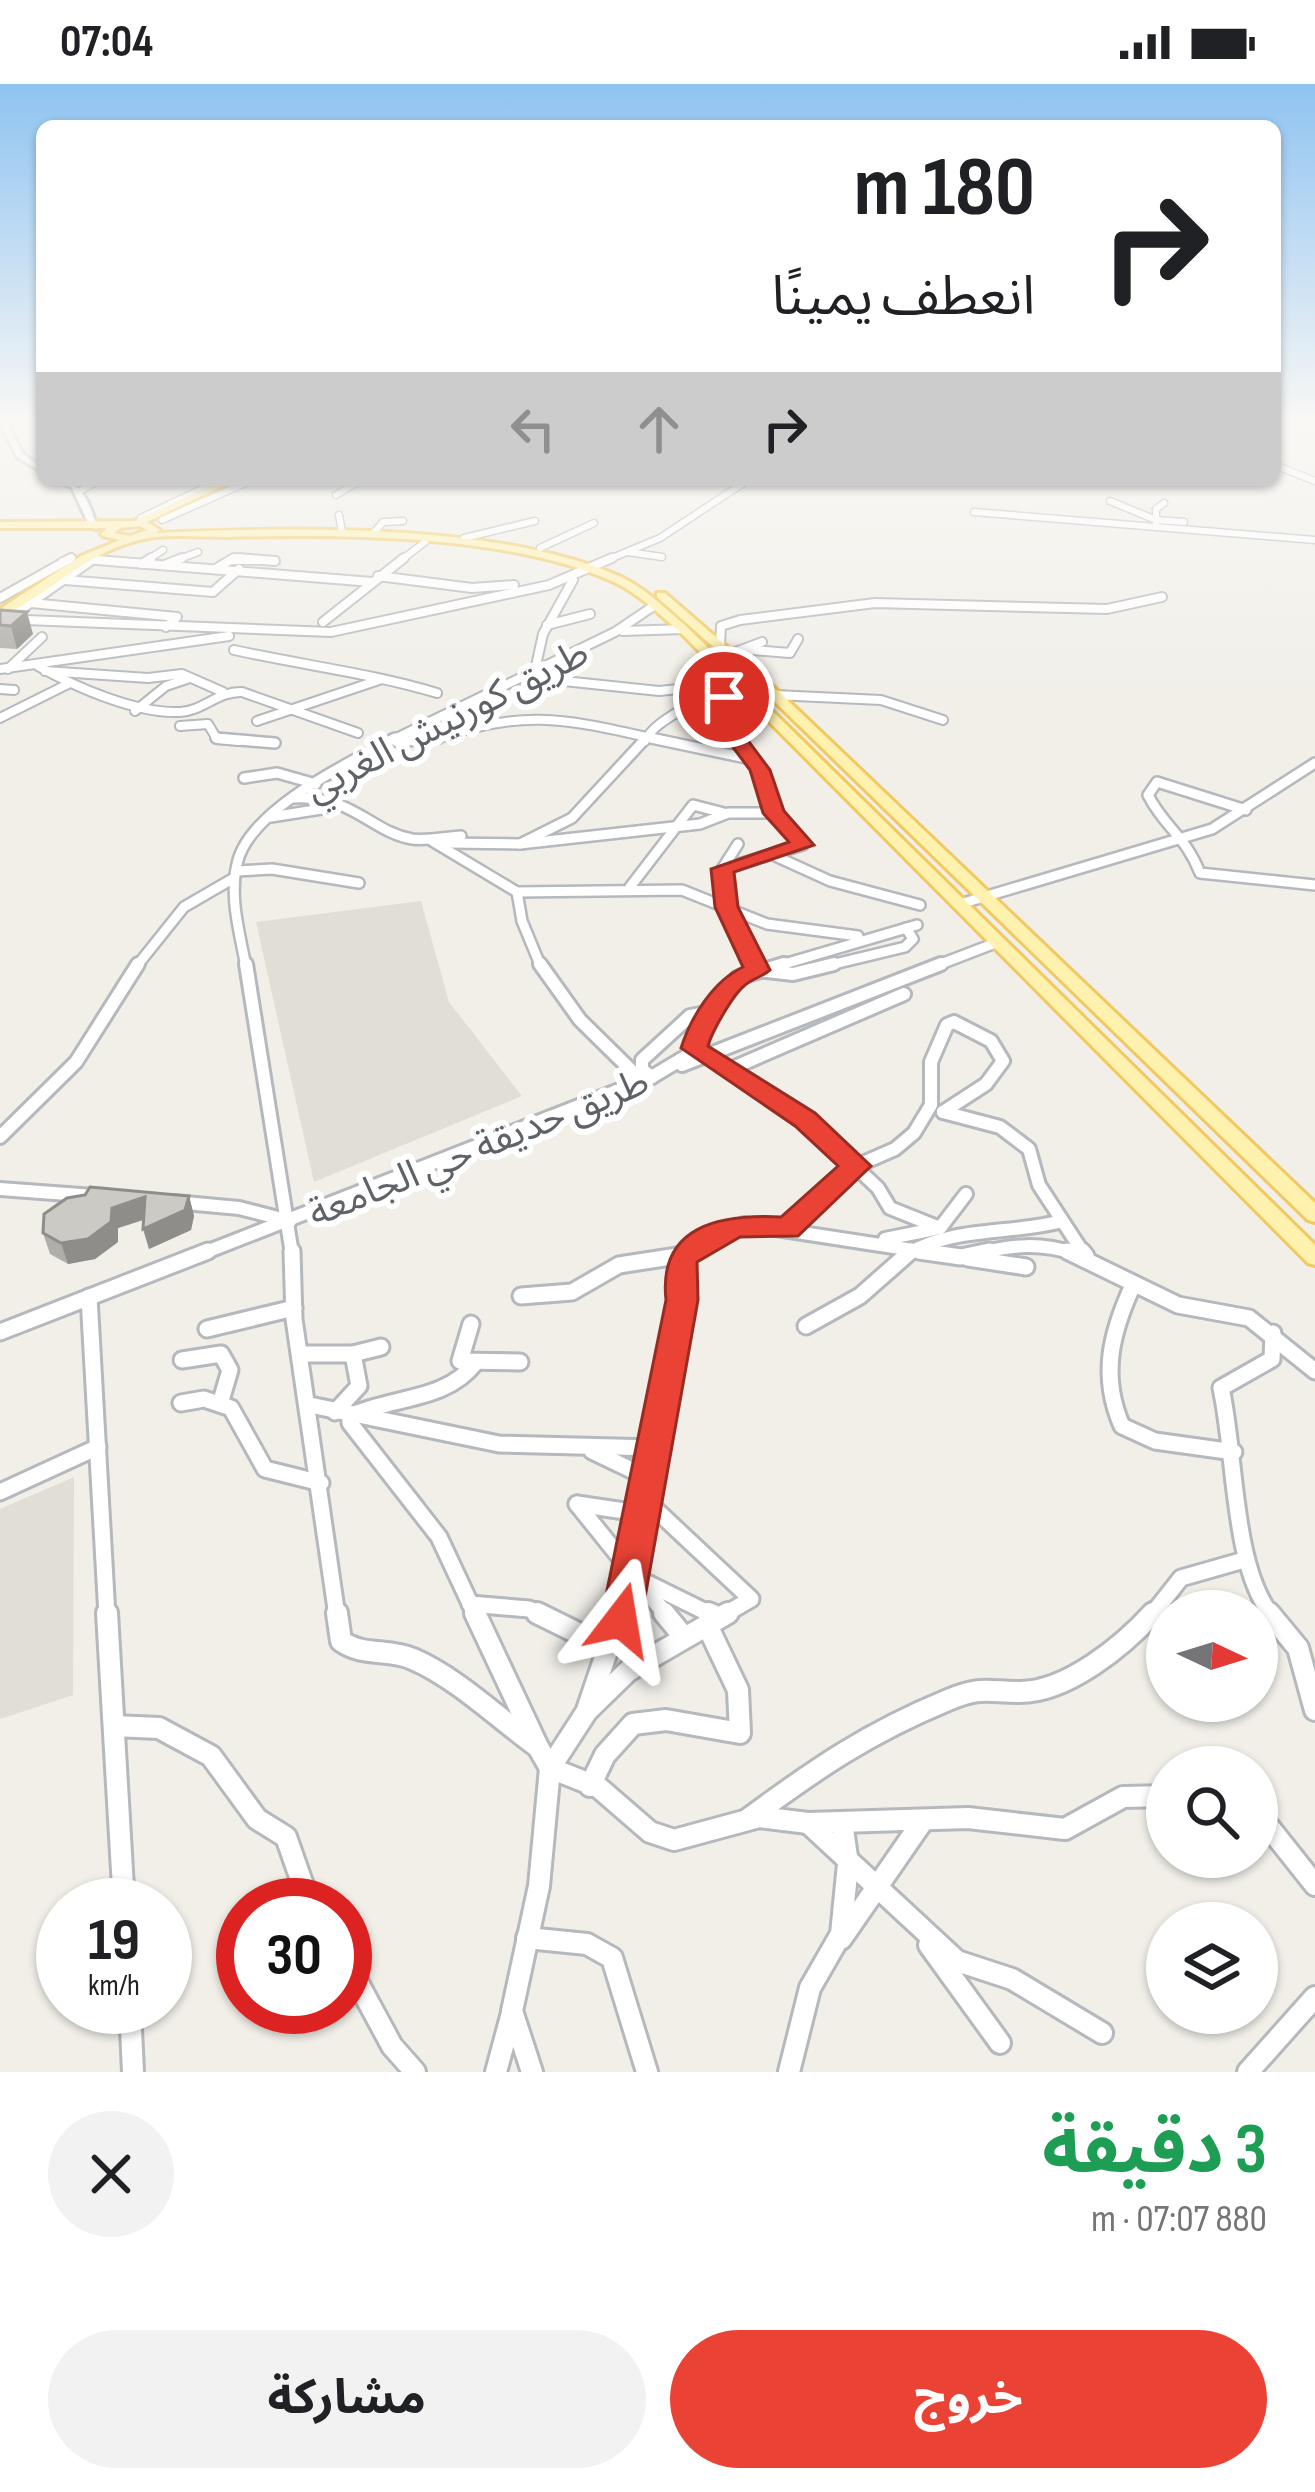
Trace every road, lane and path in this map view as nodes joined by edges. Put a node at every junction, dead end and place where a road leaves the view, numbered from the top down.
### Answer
1 (87, 511) edge
2 (170, 511) edge
3 (184, 511) edge
4 (187, 511) edge
5 (701, 511) edge
6 (1130, 511) edge
7 (1156, 511) edge
8 (974, 512) dead end
9 (339, 515) dead end
10 (503, 520) dead end
11 (404, 521) dead end
12 (1184, 522) dead end
13 (595, 523) dead end
14 (537, 524) dead end
15 (1156, 524) junction
16 (117, 525) junction
17 (157, 525) junction
18 (519, 525) junction
19 (94, 527) junction
20 (0, 528) edge
21 (393, 528) dead end
22 (555, 528) dead end
23 (135, 530) junction
24 (576, 530) junction
25 (375, 531) junction
26 (342, 532) junction
27 (107, 536) junction
28 (464, 538) junction
29 (1315, 540) edge
30 (425, 542) junction
31 (540, 548) junction
32 (163, 550) dead end
33 (198, 552) dead end
34 (627, 552) junction
35 (662, 557) dead end
36 (83, 559) junction
37 (142, 565) junction
38 (165, 565) junction
39 (217, 568) junction
40 (238, 569) junction
41 (584, 570) junction
42 (261, 572) junction
43 (375, 579) junction
44 (65, 580) junction
45 (1162, 597) dead end
46 (31, 603) junction
47 (655, 604) junction
48 (1, 613) edge
49 (590, 614) dead end
50 (322, 622) dead end
51 (547, 625) junction
52 (165, 628) junction
53 (682, 629) junction
54 (237, 632) junction
55 (615, 632) junction
56 (41, 637) dead end
57 (798, 639) dead end
58 (762, 642) dead end
59 (234, 650) dead end
60 (725, 650) junction
61 (752, 650) junction
62 (41, 668) junction
63 (4, 669) edge
64 (536, 670) junction
65 (194, 676) junction
66 (159, 677) junction
67 (383, 679) junction
68 (258, 682) dead end
69 (68, 683) junction
70 (172, 683) junction
71 (737, 683) junction
72 (712, 688) junction
73 (0, 689) edge
74 (14, 690) dead end
75 (521, 691) dead end
76 (223, 692) junction
77 (244, 692) junction
78 (437, 693) dead end
79 (775, 694) junction
80 (0, 705) edge
81 (16, 706) junction
82 (139, 706) junction
83 (168, 710) junction
84 (295, 711) junction
85 (0, 718) edge
86 (257, 721) dead end
87 (952, 724) dead end
88 (358, 733) dead end
89 (645, 737) junction
90 (393, 742) junction
91 (739, 742) junction
92 (688, 748) junction
93 (636, 752) junction
94 (752, 759) junction
95 (1315, 763) edge
96 (244, 778) dead end
97 (316, 784) junction
98 (294, 798) junction
99 (334, 807) junction
100 (1246, 809) junction
101 (724, 813) junction
102 (774, 813) junction
103 (268, 817) junction
104 (673, 827) junction
105 (461, 836) dead end
106 (1186, 838) junction
107 (432, 841) junction
108 (520, 844) junction
109 (738, 844) dead end
110 (768, 855) junction
111 (722, 869) junction
112 (235, 874) junction
113 (359, 884) dead end
114 (1315, 885) edge
115 (630, 887) junction
116 (517, 892) junction
117 (985, 898) junction
118 (961, 904) junction
119 (920, 905) dead end
120 (727, 907) junction
121 (866, 937) junction
122 (998, 942) junction
123 (757, 970) junction
124 (904, 994) dead end
125 (707, 1013) junction
126 (699, 1052) junction
127 (728, 1070) junction
128 (646, 1080) junction
129 (937, 1108) junction
130 (0, 1137) edge
131 (856, 1166) junction
132 (0, 1189) edge
133 (965, 1194) dead end
134 (120, 1198) edge
135 (167, 1202) edge
136 (1315, 1215) edge
137 (291, 1221) junction
138 (1061, 1221) junction
139 (788, 1228) junction
140 (946, 1232) junction
141 (872, 1242) junction
142 (914, 1249) junction
143 (684, 1255) junction
144 (961, 1257) junction
145 (1087, 1257) junction
146 (1315, 1258) edge
147 (1026, 1267) dead end
148 (1132, 1285) junction
149 (520, 1296) dead end
150 (89, 1297) junction
151 (294, 1308) junction
152 (471, 1324) dead end
153 (806, 1326) dead end
154 (207, 1329) dead end
155 (0, 1332) edge
156 (1273, 1334) junction
157 (381, 1347) dead end
158 (301, 1354) junction
159 (353, 1354) junction
160 (182, 1360) dead end
161 (476, 1362) junction
162 (520, 1362) dead end
163 (1315, 1371) edge
164 (182, 1403) dead end
165 (220, 1404) junction
166 (310, 1405) junction
167 (342, 1414) junction
168 (581, 1447) junction
169 (98, 1448) junction
170 (655, 1448) junction
171 (1234, 1452) junction
172 (321, 1483) junction
173 (648, 1491) junction
174 (0, 1492) edge
175 (645, 1514) junction
176 (1244, 1560) junction
177 (633, 1576) junction
178 (470, 1604) junction
179 (712, 1621) junction
180 (683, 1636) junction
181 (606, 1647) junction
182 (1315, 1709) edge
183 (587, 1711) junction
184 (114, 1726) junction
185 (538, 1747) junction
186 (550, 1768) junction
187 (590, 1786) junction
188 (1146, 1795) edge
189 (842, 1822) junction
190 (922, 1822) junction
191 (742, 1823) junction
192 (808, 1823) junction
193 (1278, 1838) edge
194 (848, 1864) junction
195 (122, 1878) edge
196 (300, 1878) edge
197 (1315, 1885) edge
198 (874, 1890) junction
199 (913, 1925) junction
200 (527, 1938) junction
201 (830, 1957) junction
202 (1315, 1997) edge
203 (372, 2009) edge
204 (512, 2012) junction
205 (1102, 2033) dead end
206 (132, 2034) edge
207 (1000, 2043) dead end
208 (134, 2072) edge
209 (415, 2072) edge
210 (496, 2072) edge
211 (532, 2072) edge
212 (647, 2072) edge
213 (789, 2072) edge
214 (1248, 2072) edge

1 - 19 street
2 - 23 main road
3 - 17 main road
4 - 17 street
5 - 34 street
6 - 15 street
7 - 15 street
8 - 15 street
9 - 26 street
10 - 18 street
11 - 25 street
12 - 15 street
13 - 24 street
14 - 18 street
15 - 29 street
16 - 19 main road
16 - 23 main road
16 - 27 main road
17 - 23 main road
17 - 26 main road
18 - 28 street
19 - 20 main road
20 - 27 main road
21 - 25 street
22 - 24 street
23 - 27 main road
23 - 30 main road
23 - 36 main road
24 - 31 street
25 - 26 main road
25 - 28 main road
27 - 36 main road
28 - 31 main road
30 - 41 main road
30 - 43 street
31 - 41 main road
32 - 37 street
33 - 38 street
34 - 35 street
34 - 41 street
36 - 37 street
36 - 44 street
36 - 48 main road
37 - 38 street
38 - 39 street
39 - 40 street
39 - 42 street
40 - 42 street
40 - 44 street
41 - 43 street
41 - 47 main road
41 - 51 street
41 - 54 street
41 - 60 main road
42 - 43 street
43 - 50 street
44 - 46 street
45 - 60 street
46 - 48 street
46 - 52 street
47 - 53 main road
47 - 55 street, طريق كورنيش الغربي
48 - 52 street
49 - 51 street
51 - 64 street
52 - 54 street
53 - 55 street, طريق كورنيش الغربي
53 - 71 main road
54 - 62 street
55 - 64 street, طريق كورنيش الغربي
56 - 63 street
57 - 61 street
58 - 61 street
59 - 67 street
60 - 61 street
60 - 79 main road
62 - 63 street
62 - 66 street
62 - 69 street
64 - 90 street, طريق كورنيش الغربي
65 - 66 street
65 - 70 street
65 - 76 street
66 - 70 street
67 - 78 street
67 - 84 street
68 - 77 street
69 - 81 street
69 - 82 street
70 - 82 street
71 - 72 street
71 - 118 main road
72 - 75 street
72 - 89 street
72 - 91 street
73 - 74 street
76 - 77 street
76 - 83 street
77 - 84 street
79 - 87 street
79 - 117 main road
80 - 81 street
81 - 85 street
82 - 83 street
83 - 84 street
84 - 86 street
84 - 88 street
89 - 90 street
89 - 92 street
89 - 93 street
90 - 97 street, طريق كورنيش الغربي
91 - 92 street
91 - 94 street
92 - 93 street
92 - 94 street
93 - 108 street
94 - 102 street
95 - 100 street
96 - 97 street
97 - 98 street, طريق كورنيش الغربي
98 - 99 street
98 - 103 street, طريق كورنيش الغربي
99 - 103 street
99 - 107 street
100 - 106 street
100 - 106 street
101 - 102 street
101 - 104 street
101 - 104 street
102 - 110 street
103 - 112 street, طريق كورنيش الغربي
104 - 108 street
104 - 115 street
105 - 107 street
106 - 114 street
106 - 117 street
107 - 108 street
107 - 116 street
109 - 111 street
110 - 111 street
110 - 119 street
111 - 120 street
112 - 113 street
112 - 130 street
112 - 137 street
115 - 116 street
115 - 120 street
116 - 128 street
117 - 118 street
117 - 136 main road
118 - 122 main road
120 - 121 street
120 - 123 street
121 - 123 street, طريق حديقة حي الجامعة
121 - 123 street, طريق حديقة حي الجامعة
122 - 126 street
122 - 146 main road
123 - 125 street, طريق حديقة حي الجامعة
124 - 127 street
125 - 126 street, طريق حديقة حي الجامعة
125 - 128 street
126 - 127 street
126 - 128 street, طريق حديقة حي الجامعة
127 - 131 street
128 - 137 street, طريق حديقة حي الجامعة
129 - 129 street
129 - 131 street
129 - 138 street
131 - 139 street
131 - 140 street
132 - 134 street
133 - 140 street
135 - 137 street
137 - 150 street, طريق حديقة حي الجامعة
137 - 151 street
138 - 140 street
138 - 145 street
139 - 141 street
139 - 143 street
140 - 141 street
140 - 142 street
141 - 142 street
142 - 144 street
142 - 153 street
143 - 149 street
143 - 170 street
144 - 145 street
144 - 147 street
145 - 148 street
148 - 156 street
148 - 171 street
150 - 155 street, طريق حديقة حي الجامعة
150 - 169 street
151 - 154 street
151 - 158 street
152 - 161 street
156 - 163 street
156 - 171 street
157 - 159 street
158 - 159 street
158 - 166 street
159 - 167 street
160 - 165 street
161 - 162 street
161 - 167 street
164 - 165 street
165 - 172 street
166 - 167 street
166 - 172 street
167 - 168 street
167 - 178 street
168 - 170 street
168 - 173 street
169 - 174 street
169 - 184 street
170 - 173 street
171 - 176 street
172 - 185 street
173 - 175 street
173 - 179 street
175 - 177 street
175 - 177 street
176 - 182 street
176 - 191 street
177 - 179 street
177 - 180 street
177 - 181 street
178 - 181 street
178 - 185 street
179 - 180 street
179 - 187 street
180 - 183 street
181 - 183 street
183 - 186 street
184 - 195 street
184 - 196 street
185 - 186 street
186 - 187 street
186 - 200 street
187 - 191 street
188 - 190 street
189 - 190 street
189 - 192 street
189 - 194 street
190 - 198 street
191 - 192 street
192 - 194 street
193 - 197 street
194 - 198 street
194 - 201 street
198 - 199 street
198 - 201 street
199 - 205 street
199 - 207 street
200 - 204 street
200 - 212 street
201 - 213 street
202 - 214 street
203 - 209 street
204 - 210 street
204 - 211 street
206 - 208 street

